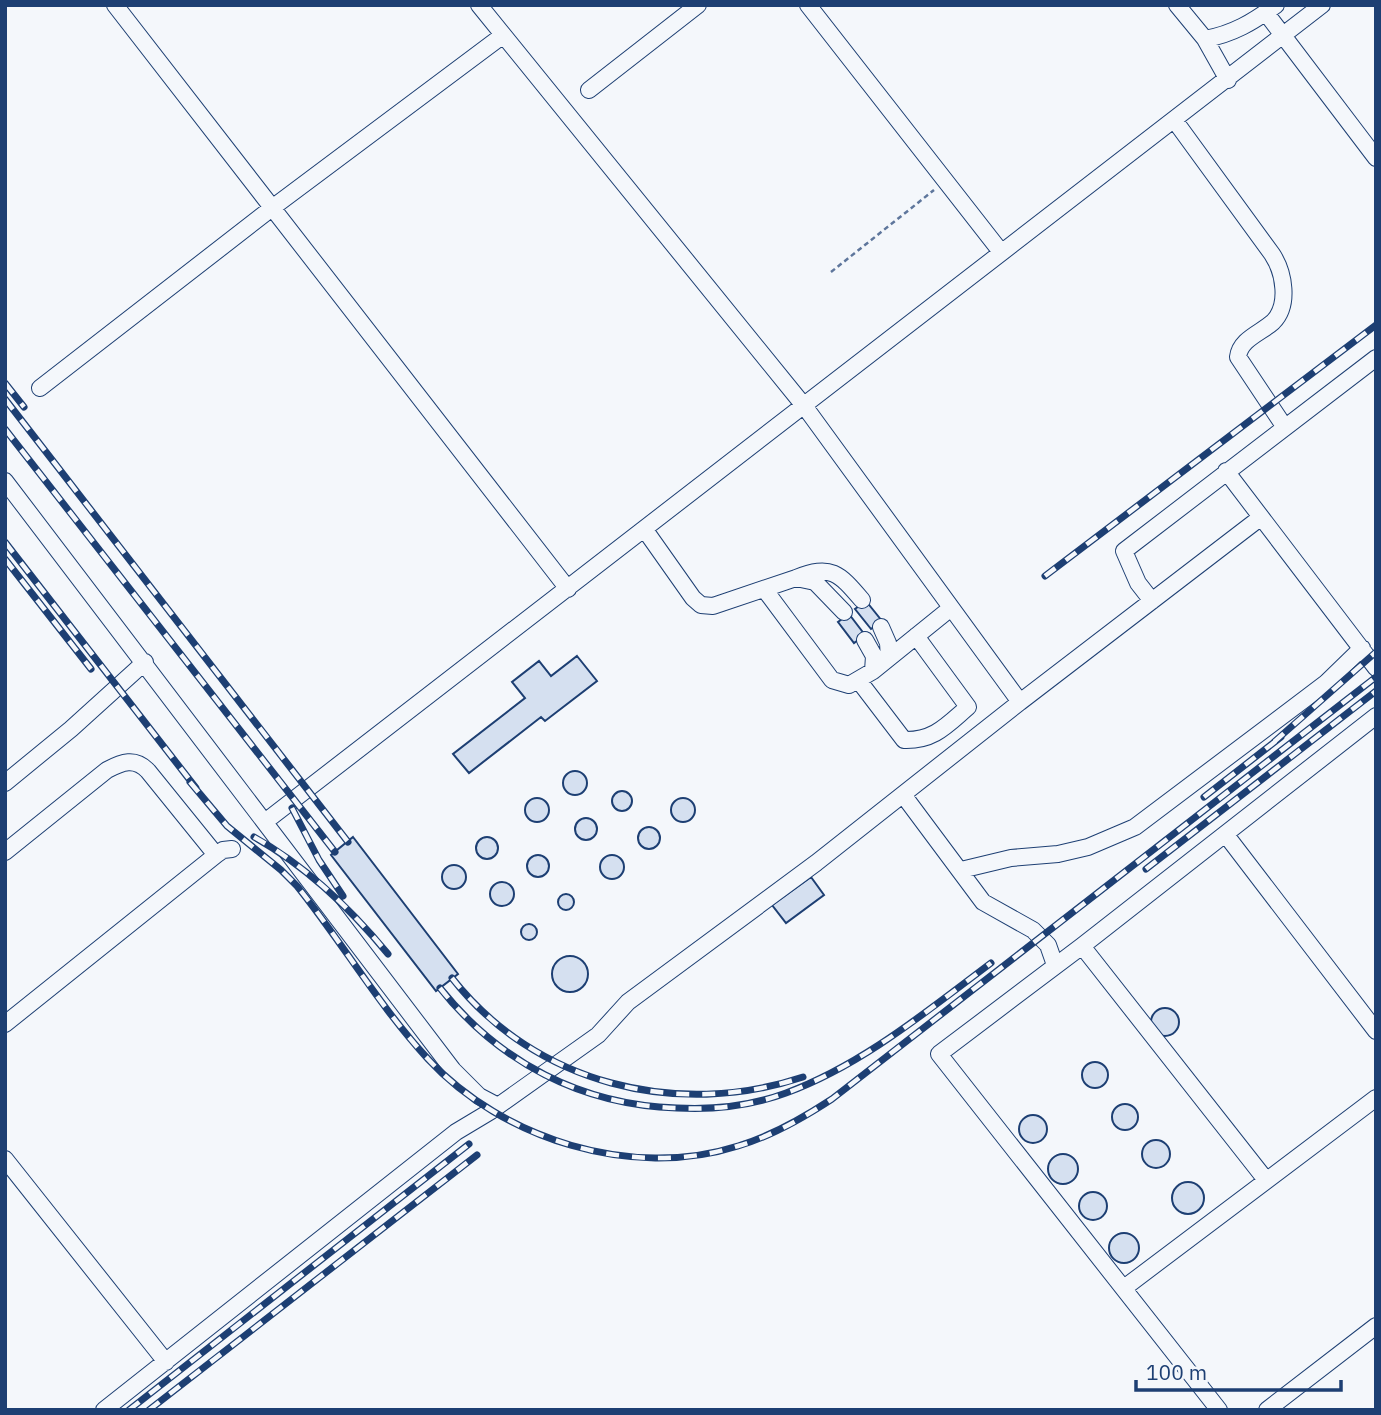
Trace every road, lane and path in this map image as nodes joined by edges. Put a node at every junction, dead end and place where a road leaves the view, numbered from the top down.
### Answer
1 (115, 5) edge
2 (479, 5) edge
3 (698, 5) edge
4 (808, 5) edge
5 (1177, 5) edge
6 (1322, 5) edge
7 (1271, 9) edge
8 (502, 36) junction
9 (1283, 36) junction
10 (1205, 39) junction
11 (1228, 80) junction
12 (589, 90) dead end
13 (1175, 121) junction
14 (1376, 158) edge
15 (945, 182) junction
16 (272, 208) junction
17 (1001, 252) junction
18 (831, 272) dead end
19 (1376, 358) edge
20 (40, 388) dead end
21 (805, 407) junction
22 (1284, 426) junction
23 (1226, 471) junction
24 (5, 481) edge
25 (1261, 518) junction
26 (645, 530) junction
27 (796, 578) junction
28 (568, 589) junction
29 (765, 590) junction
30 (862, 600) dead end
31 (1152, 601) junction
32 (951, 608) junction
33 (844, 612) dead end
34 (881, 627) dead end
35 (916, 636) junction
36 (865, 640) dead end
37 (1362, 648) junction
38 (889, 658) junction
39 (145, 662) junction
40 (1376, 668) edge
41 (873, 671) junction
42 (859, 681) junction
43 (1020, 702) junction
44 (968, 707) junction
45 (1376, 716) edge
46 (985, 729) junction
47 (5, 783) edge
48 (904, 796) junction
49 (265, 821) junction
50 (1226, 835) junction
51 (232, 849) dead end
52 (5, 852) edge
53 (216, 855) junction
54 (961, 870) junction
55 (1082, 946) junction
56 (1055, 965) junction
57 (5, 1024) edge
58 (1376, 1031) edge
59 (1376, 1098) edge
60 (498, 1106) junction
61 (5, 1159) edge
62 (1266, 1180) junction
63 (1124, 1288) junction
64 (1376, 1326) edge
65 (166, 1362) junction
66 (104, 1410) edge
67 (1219, 1410) edge
68 (1267, 1410) edge

1 - 16 lane
2 - 8 lane
3 - 12 lane
4 - 15 lane
5 - 10 lane
6 - 9 lane
7 - 9 lane
7 - 10 lane
8 - 16 lane
8 - 21 lane
9 - 11 lane
9 - 14 lane
10 - 11 lane
11 - 13 lane
13 - 17 lane
13 - 22 lane
15 - 17 lane
15 - 18 path
16 - 20 lane
16 - 28 lane
17 - 21 lane
19 - 22 lane
21 - 26 lane
21 - 32 lane
22 - 23 lane
23 - 25 lane
23 - 31 lane
24 - 39 lane
25 - 31 lane
25 - 37 lane
26 - 28 lane
26 - 29 lane
27 - 29 lane
27 - 30 lane
27 - 33 lane
28 - 49 lane
29 - 42 lane
31 - 43 lane
32 - 35 lane
32 - 43 lane
34 - 38 lane
35 - 38 lane
35 - 44 lane
36 - 41 lane
37 - 40 lane
37 - 54 lane
38 - 41 lane
39 - 47 lane
39 - 49 lane
41 - 42 lane
42 - 44 lane
43 - 46 lane
44 - 46 lane
45 - 50 lane
46 - 48 lane
48 - 54 lane
48 - 60 lane
49 - 60 lane
50 - 55 lane
50 - 58 lane
51 - 53 lane
52 - 53 lane
53 - 57 lane
54 - 56 lane
55 - 56 lane
55 - 62 lane
56 - 63 lane
59 - 62 lane
60 - 65 lane
61 - 65 lane
62 - 63 lane
63 - 67 lane
64 - 68 lane
65 - 66 lane

